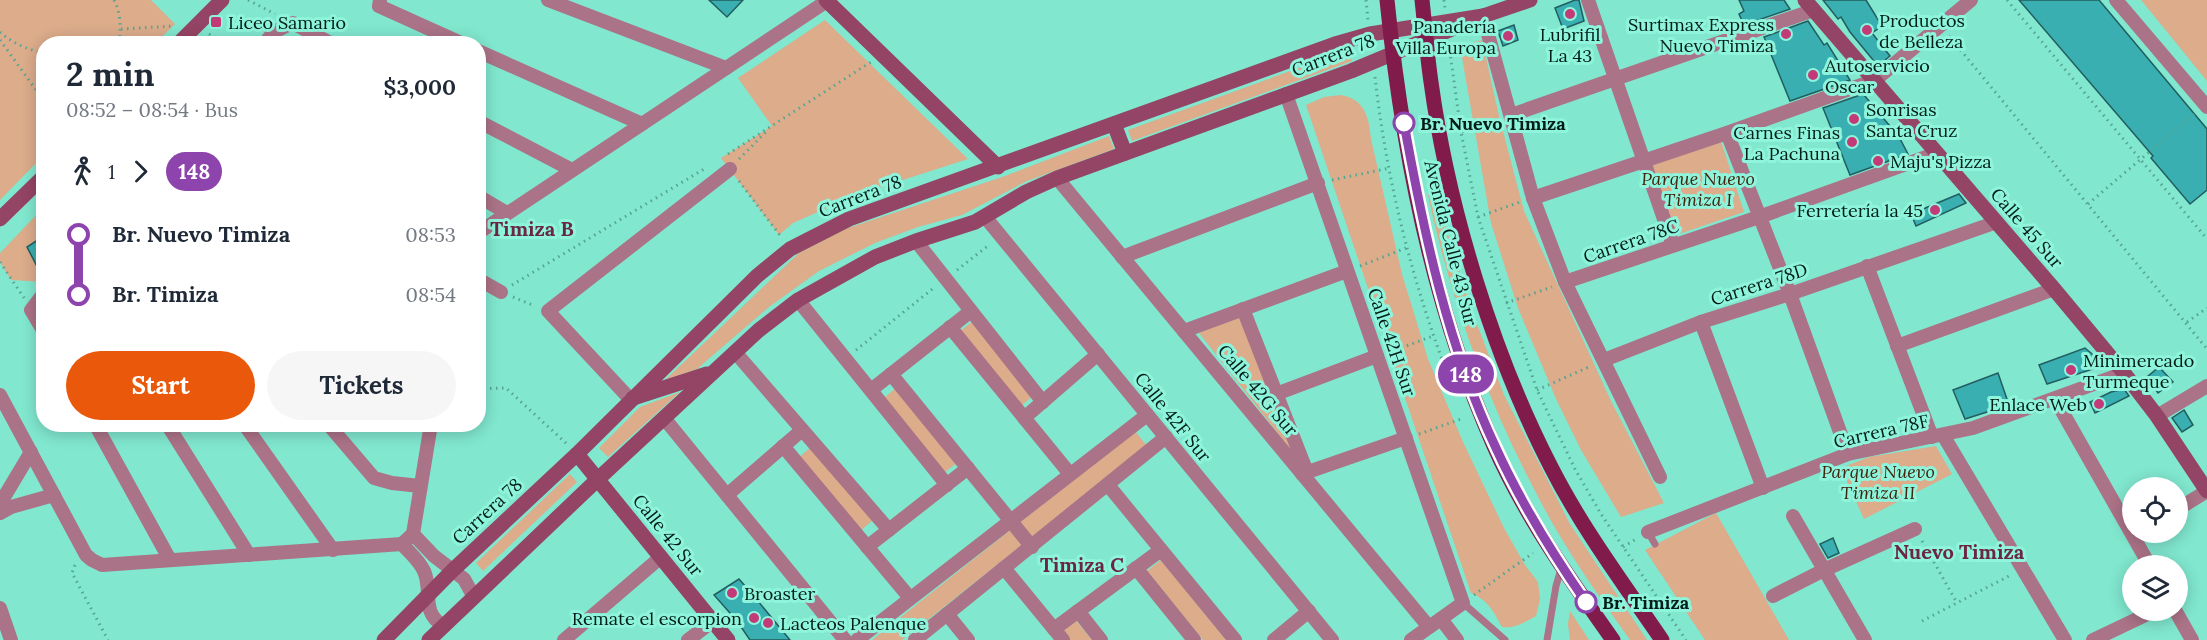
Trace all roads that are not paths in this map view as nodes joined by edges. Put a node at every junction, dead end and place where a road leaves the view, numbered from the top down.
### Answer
1 (222, 0) edge
2 (548, 0) edge
3 (826, 0) edge
4 (1387, 0) edge
5 (1422, 0) edge
6 (1530, 0) edge
7 (1588, 0) edge
8 (1971, 0) edge
9 (2116, 0) edge
10 (380, 3) edge
11 (1809, 5) edge
12 (1483, 16) junction
13 (1390, 31) junction
14 (1426, 33) junction
15 (186, 36) edge
16 (272, 36) edge
17 (317, 36) edge
18 (447, 36) edge
19 (1393, 53) junction
20 (486, 55) edge
21 (726, 68) junction
22 (1615, 79) junction
23 (1875, 80) junction
24 (1286, 94) junction
25 (2206, 106) edge
26 (1511, 115) junction
27 (642, 124) junction
28 (1114, 124) junction
29 (486, 125) edge
30 (1727, 133) junction
31 (1125, 153) junction
32 (1937, 153) junction
33 (1644, 160) junction
34 (726, 164) road end
35 (998, 166) junction
36 (572, 170) junction
37 (1057, 178) junction
38 (1318, 183) junction
39 (36, 184) edge
40 (1533, 198) junction
41 (486, 201) edge
42 (507, 213) junction
43 (1760, 217) junction
44 (986, 218) junction
45 (0, 219) edge
46 (1997, 222) junction
47 (486, 227) edge
48 (916, 241) junction
49 (1673, 245) junction
50 (1122, 256) junction
51 (1867, 266) junction
52 (1347, 271) junction
53 (1565, 282) junction
54 (486, 284) edge
55 (2054, 289) junction
56 (501, 292) road end
57 (1790, 294) junction
58 (798, 300) junction
59 (36, 303) edge
60 (1243, 309) junction
61 (971, 311) junction
62 (36, 318) edge
63 (1701, 322) junction
64 (950, 327) junction
65 (1184, 331) junction
66 (1898, 346) junction
67 (735, 352) junction
68 (1098, 354) junction
69 (1377, 356) junction
70 (1604, 360) junction
71 (713, 372) junction
72 (2124, 373) junction
73 (891, 374) junction
74 (2207, 386) edge
75 (871, 390) junction
76 (1276, 394) junction
77 (0, 395) edge
78 (630, 399) junction
79 (2055, 399) junction
80 (1043, 402) junction
81 (1147, 414) junction
82 (2157, 416) junction
83 (664, 418) junction
84 (1024, 418) junction
85 (802, 430) junction
86 (99, 432) edge
87 (173, 432) edge
88 (250, 432) edge
89 (335, 432) edge
90 (430, 432) edge
91 (1938, 436) junction
92 (1166, 437) junction
93 (1406, 438) junction
94 (783, 446) junction
95 (31, 452) junction
96 (577, 454) junction
97 (1848, 454) junction
98 (968, 468) junction
99 (1305, 473) junction
100 (1071, 474) junction
101 (1660, 477) dead end
102 (598, 479) junction
103 (947, 485) junction
104 (1108, 485) junction
105 (420, 486) junction
106 (1763, 488) junction
107 (2207, 491) edge
108 (54, 495) junction
109 (727, 495) junction
110 (2188, 503) edge
111 (0, 504) edge
112 (2122, 509) edge
113 (0, 513) edge
114 (1793, 516) dead end
115 (1011, 521) junction
116 (1915, 529) road end
117 (889, 530) junction
118 (413, 534) junction
119 (1652, 538) dead end
120 (402, 544) junction
121 (1032, 546) junction
122 (867, 547) junction
123 (333, 550) junction
124 (1161, 550) junction
125 (249, 555) junction
126 (661, 557) junction
127 (170, 560) junction
128 (1561, 566) junction
129 (1004, 568) junction
130 (1136, 568) junction
131 (453, 570) junction
132 (1824, 570) junction
133 (429, 594) junction
134 (1773, 596) dead end
135 (474, 597) junction
136 (910, 598) junction
137 (1463, 603) junction
138 (0, 608) edge
139 (1078, 611) junction
140 (1309, 611) junction
141 (947, 614) junction
142 (1441, 618) junction
143 (713, 621) junction
144 (2133, 621) edge
145 (2181, 621) edge
146 (444, 626) junction
147 (1429, 627) junction
148 (1058, 635) edge
149 (11, 640) edge
150 (384, 640) edge
151 (429, 640) edge
152 (564, 640) edge
153 (688, 640) edge
154 (728, 640) edge
155 (845, 640) edge
156 (857, 640) edge
157 (915, 640) edge
158 (968, 640) edge
159 (1101, 640) edge
160 (1194, 640) edge
161 (1235, 640) edge
162 (1274, 640) edge
163 (1332, 640) edge
164 (1411, 640) edge
165 (1457, 640) edge
166 (1505, 640) edge
167 (1547, 640) edge
168 (1613, 640) edge
169 (1662, 640) edge
170 (1864, 640) edge
171 (2064, 640) edge
172 (2093, 640) edge
173 (2192, 640) edge

1 - 15 street
2 - 21 street
3 - 21 street
3 - 35 street
4 - 13 main road, Avenida Calle 43 Sur
5 - 14 main road, Avenida Calle 43 Sur
6 - 12 street, Carrera 78
7 - 22 street
8 - 23 street
9 - 25 street
10 - 18 street
11 - 22 street
11 - 23 street, Calle 45 Sur
12 - 14 street, Carrera 78
12 - 26 street
13 - 14 street, Carrera 78
13 - 19 main road, Avenida Calle 43 Sur
13 - 28 street, Carrera 78
14 - 19 street, Carrera 78
14 - 169 main road, Avenida Calle 43 Sur
16 - 17 street
19 - 24 street, Carrera 78
19 - 128 main road, Avenida Calle 43 Sur
20 - 27 street
21 - 27 street
22 - 26 street
22 - 33 street
23 - 30 street
23 - 32 street, Calle 45 Sur
24 - 31 street, Carrera 78
24 - 38 street, Calle 42H Sur
26 - 40 street
27 - 36 street
28 - 31 street
28 - 35 street, Carrera 78
29 - 36 street
30 - 33 street
30 - 43 street
31 - 37 street, Carrera 78
32 - 43 street, Carrera 78C
32 - 46 street, Calle 45 Sur
33 - 40 street
33 - 49 street
34 - 78 street
35 - 78 street, Carrera 78
36 - 42 street
37 - 44 street, Carrera 78
37 - 50 street, Calle 42G Sur
38 - 50 street
38 - 52 street, Calle 42H Sur
39 - 45 street
40 - 53 street
41 - 42 street
42 - 47 street
43 - 49 street, Carrera 78C
43 - 57 street
44 - 48 street, Carrera 78
44 - 68 street, Calle 42F Sur
46 - 51 street, Carrera 78D
46 - 55 street, Calle 45 Sur
48 - 58 street, Carrera 78
48 - 61 street
49 - 53 street, Carrera 78C
50 - 65 street, Calle 42G Sur
51 - 57 street, Carrera 78D
51 - 66 street
52 - 60 street
52 - 69 street, Calle 42H Sur
53 - 70 street
54 - 56 street
55 - 66 street
55 - 72 street, Calle 45 Sur
57 - 63 street, Carrera 78D
57 - 97 street
58 - 67 street, Carrera 78
58 - 75 street
59 - 62 street
60 - 65 street
60 - 76 street
61 - 64 street
61 - 80 street
63 - 70 street, Carrera 78D
63 - 106 street
64 - 73 street
64 - 84 street
65 - 99 street, Calle 42G Sur
66 - 91 street
67 - 71 street, Carrera 78
67 - 85 street
68 - 80 street
68 - 81 street, Calle 42F Sur
69 - 76 street
69 - 93 street, Calle 42H Sur
70 - 101 street
71 - 78 street
71 - 83 street, Carrera 78
72 - 79 street, Carrera 78F
72 - 82 street, Calle 45 Sur
73 - 75 street
73 - 98 street
74 - 82 street
75 - 103 street
76 - 99 street
77 - 95 street
78 - 96 street, Carrera 78
79 - 91 street, Carrera 78F
79 - 112 street
80 - 84 street
81 - 92 street, Calle 42F Sur
81 - 100 street
82 - 107 street, Calle 45 Sur
83 - 102 street, Carrera 78
83 - 109 street
84 - 100 street
85 - 94 street
85 - 117 street
86 - 127 street
87 - 125 street
88 - 123 street
89 - 105 street
90 - 105 street
91 - 97 street, Carrera 78F
91 - 171 street
92 - 104 street
92 - 140 street, Calle 42F Sur
93 - 99 street
93 - 137 street, Calle 42H Sur
94 - 109 street
94 - 122 street
95 - 108 street
95 - 111 street
96 - 102 street, Calle 42 Sur
96 - 131 street, Carrera 78
97 - 106 street, Carrera 78F
98 - 103 street
98 - 115 street
99 - 147 street, Calle 42G Sur
100 - 115 street
102 - 126 street, Calle 42 Sur
102 - 135 street, Carrera 78
103 - 117 street
104 - 121 street
104 - 124 street
105 - 118 street
106 - 119 street, Carrera 78F
107 - 110 street
108 - 113 street
108 - 127 street
109 - 155 street
114 - 132 street
115 - 121 street
115 - 136 street
116 - 132 street
117 - 122 street
118 - 120 street
118 - 131 street
120 - 123 street
120 - 133 street
121 - 129 street
122 - 136 street
123 - 125 street
124 - 130 street
124 - 161 street
125 - 127 street
126 - 143 street, Calle 42 Sur
126 - 152 street
128 - 167 lane
128 - 168 main road, Avenida Calle 43 Sur
129 - 141 street
129 - 148 street
130 - 139 street
130 - 160 street
131 - 133 street, Carrera 78
131 - 135 street
132 - 134 street
132 - 170 street
133 - 146 street
133 - 150 street, Carrera 78
135 - 146 street, Carrera 78
136 - 156 street
137 - 142 street
137 - 166 lane
138 - 149 street
139 - 148 street
139 - 159 street
140 - 162 street
140 - 163 street, Calle 42F Sur
141 - 157 street
141 - 158 street
142 - 147 street
142 - 165 street
143 - 153 street
143 - 154 street, Calle 42 Sur
144 - 172 street
145 - 173 street
146 - 151 street, Carrera 78
147 - 164 street

